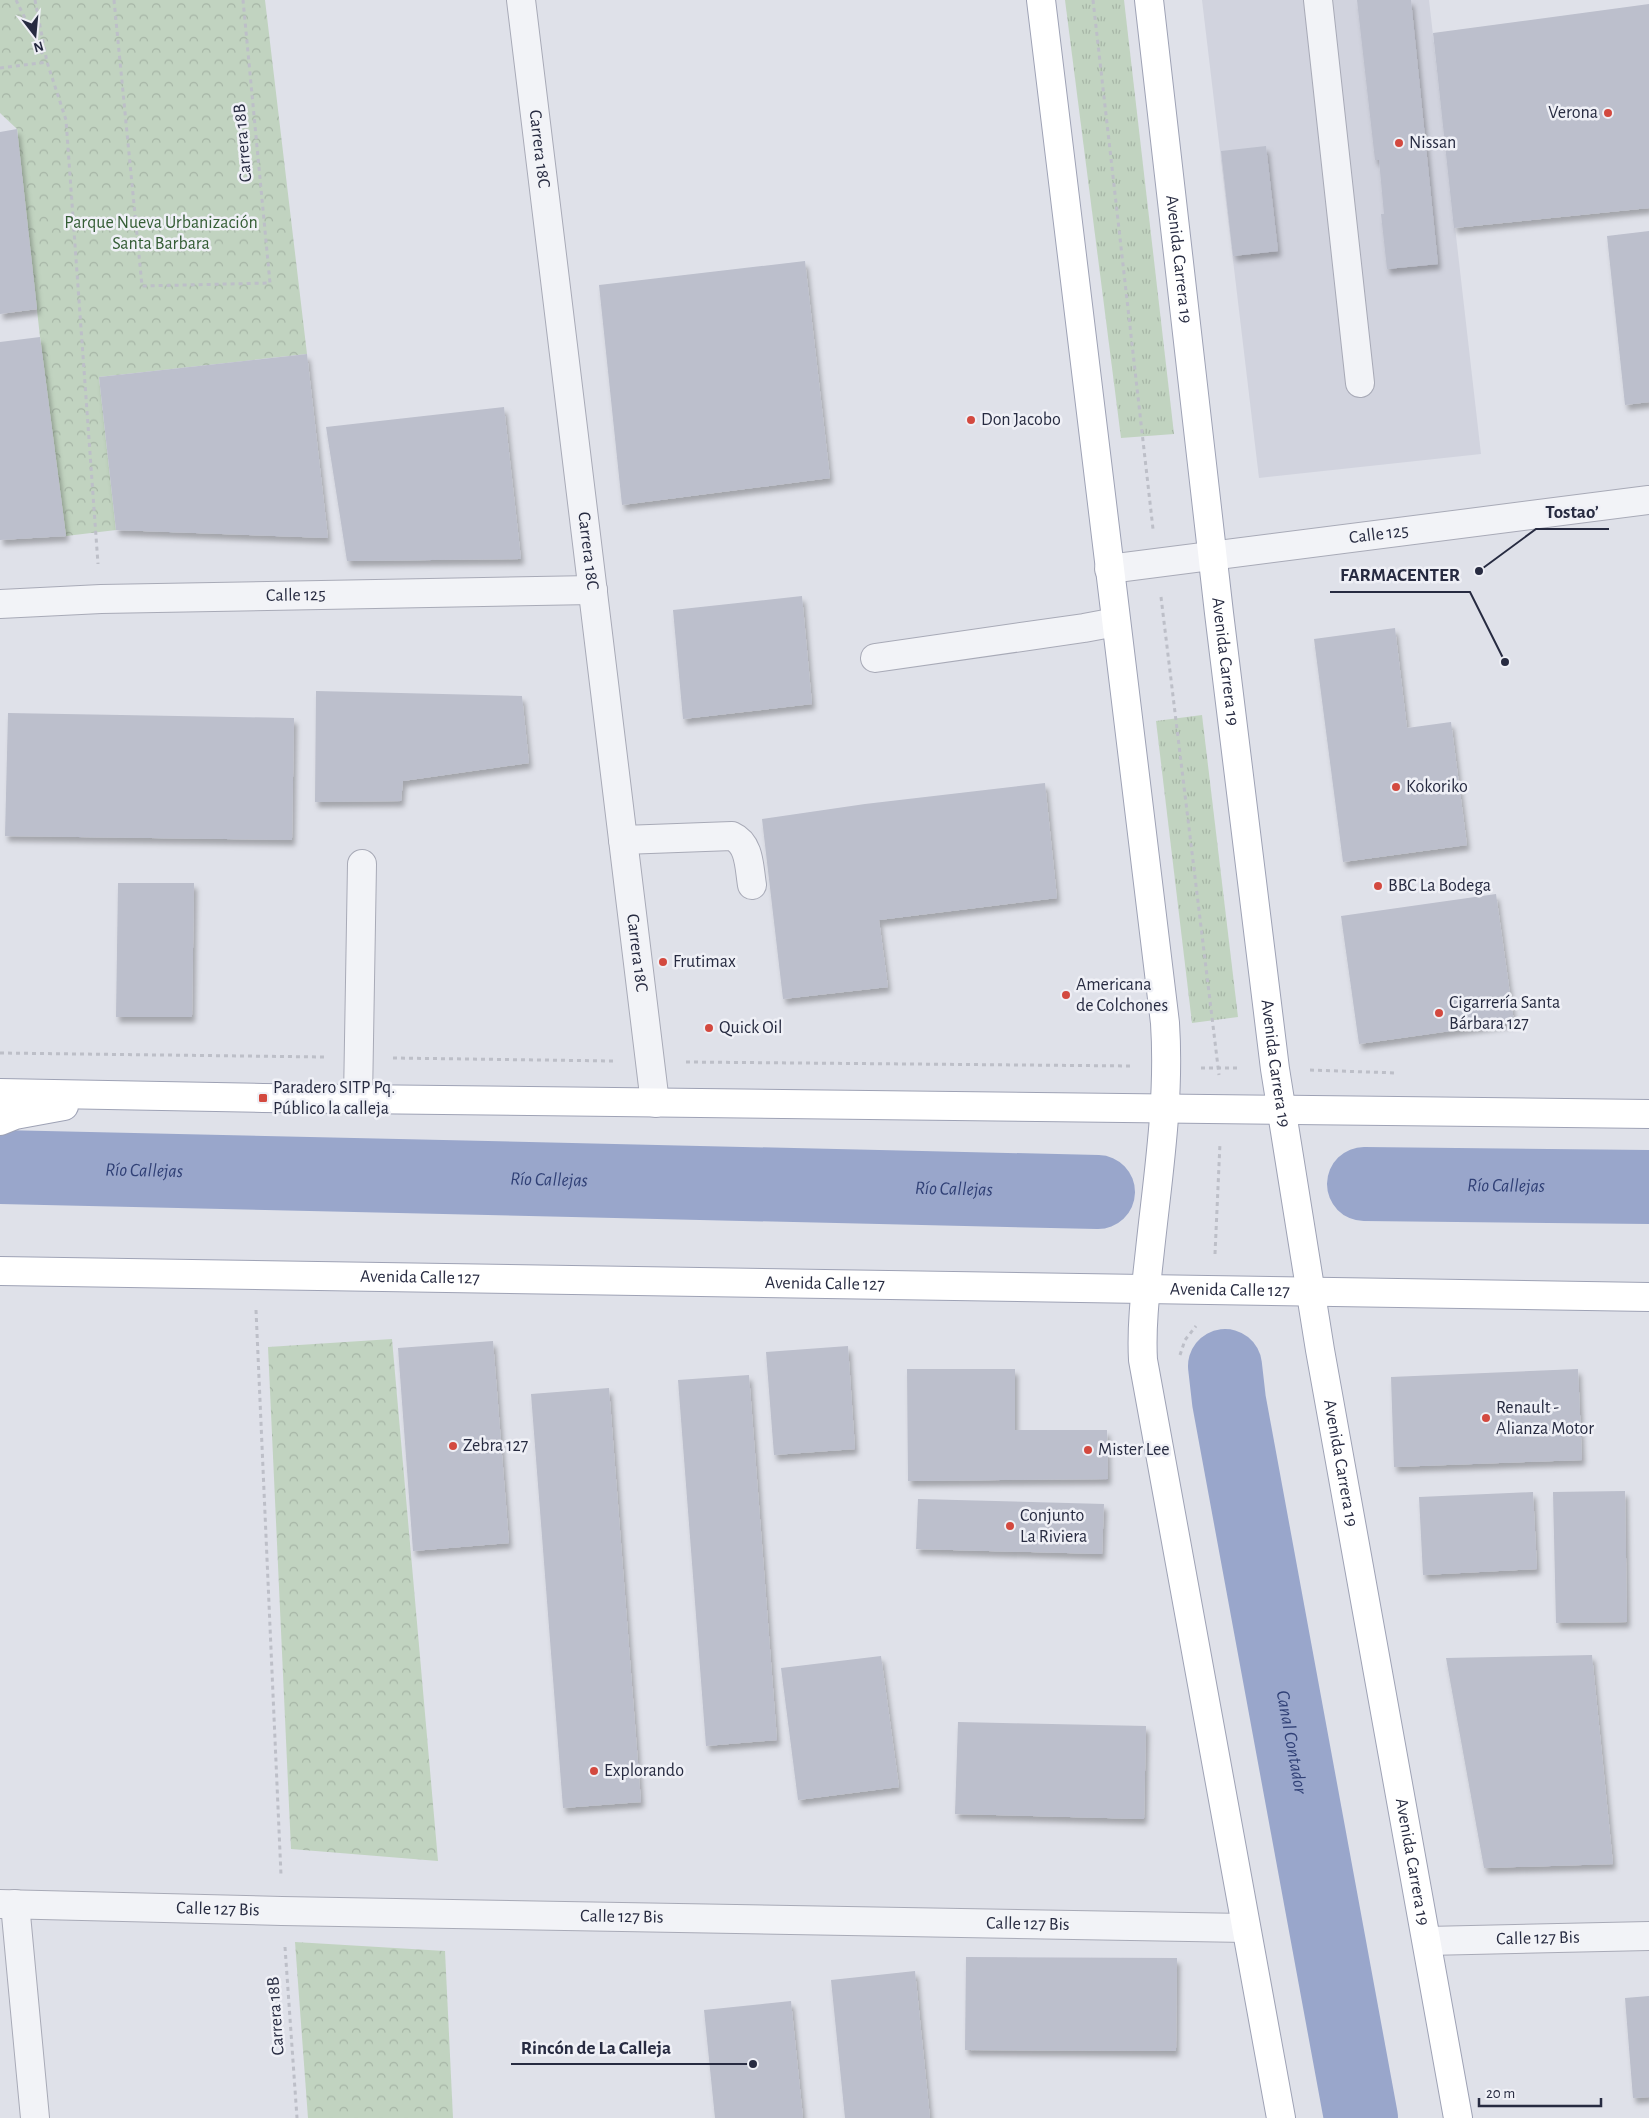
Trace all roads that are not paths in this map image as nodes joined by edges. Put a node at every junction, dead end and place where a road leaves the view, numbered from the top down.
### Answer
1 (521, 0) edge
2 (1041, 0) edge
3 (1149, 0) edge
4 (1318, 0) edge
5 (1360, 383) dead end
6 (1649, 500) edge
7 (1213, 557) junction
8 (1109, 570) junction
9 (594, 590) junction
10 (0, 604) edge
11 (1116, 622) junction
12 (875, 658) dead end
13 (623, 840) junction
14 (362, 864) dead end
15 (752, 885) dead end
16 (0, 1093) edge
17 (122, 1096) junction
18 (358, 1099) junction
19 (655, 1103) junction
20 (1166, 1109) junction
21 (1281, 1110) junction
22 (1649, 1114) edge
23 (0, 1121) edge
24 (0, 1261) edge
25 (13, 1272) edge
26 (1146, 1288) junction
27 (1311, 1291) junction
28 (1649, 1297) edge
29 (7, 1904) edge
30 (1246, 1928) junction
31 (1649, 1936) edge
32 (1427, 1941) junction
33 (34, 2118) edge
34 (1281, 2118) edge
35 (1458, 2118) edge

1 - 9 street, Carrera 18C
2 - 8 main road
3 - 7 main road, Avenida Carrera 19
4 - 5 street
6 - 7 street, Calle 125
7 - 8 street, Calle 125
7 - 21 main road, Avenida Carrera 19
8 - 11 main road
9 - 10 street, Calle 125
9 - 13 street, Carrera 18C
11 - 12 street
11 - 20 main road
13 - 15 street
13 - 19 street, Carrera 18C
14 - 18 street
16 - 17 main road
17 - 18 main road
17 - 23 main road
18 - 19 main road
19 - 20 main road
20 - 21 main road
20 - 26 main road
21 - 22 main road
21 - 27 main road, Avenida Carrera 19
24 - 25 main road
25 - 26 main road, Avenida Calle 127
26 - 27 main road, Avenida Calle 127
26 - 30 main road
27 - 28 main road, Avenida Calle 127
27 - 32 main road, Avenida Carrera 19
29 - 30 street, Calle 127 Bis
29 - 33 street
30 - 34 main road
31 - 32 street, Calle 127 Bis
32 - 35 main road, Avenida Carrera 19

